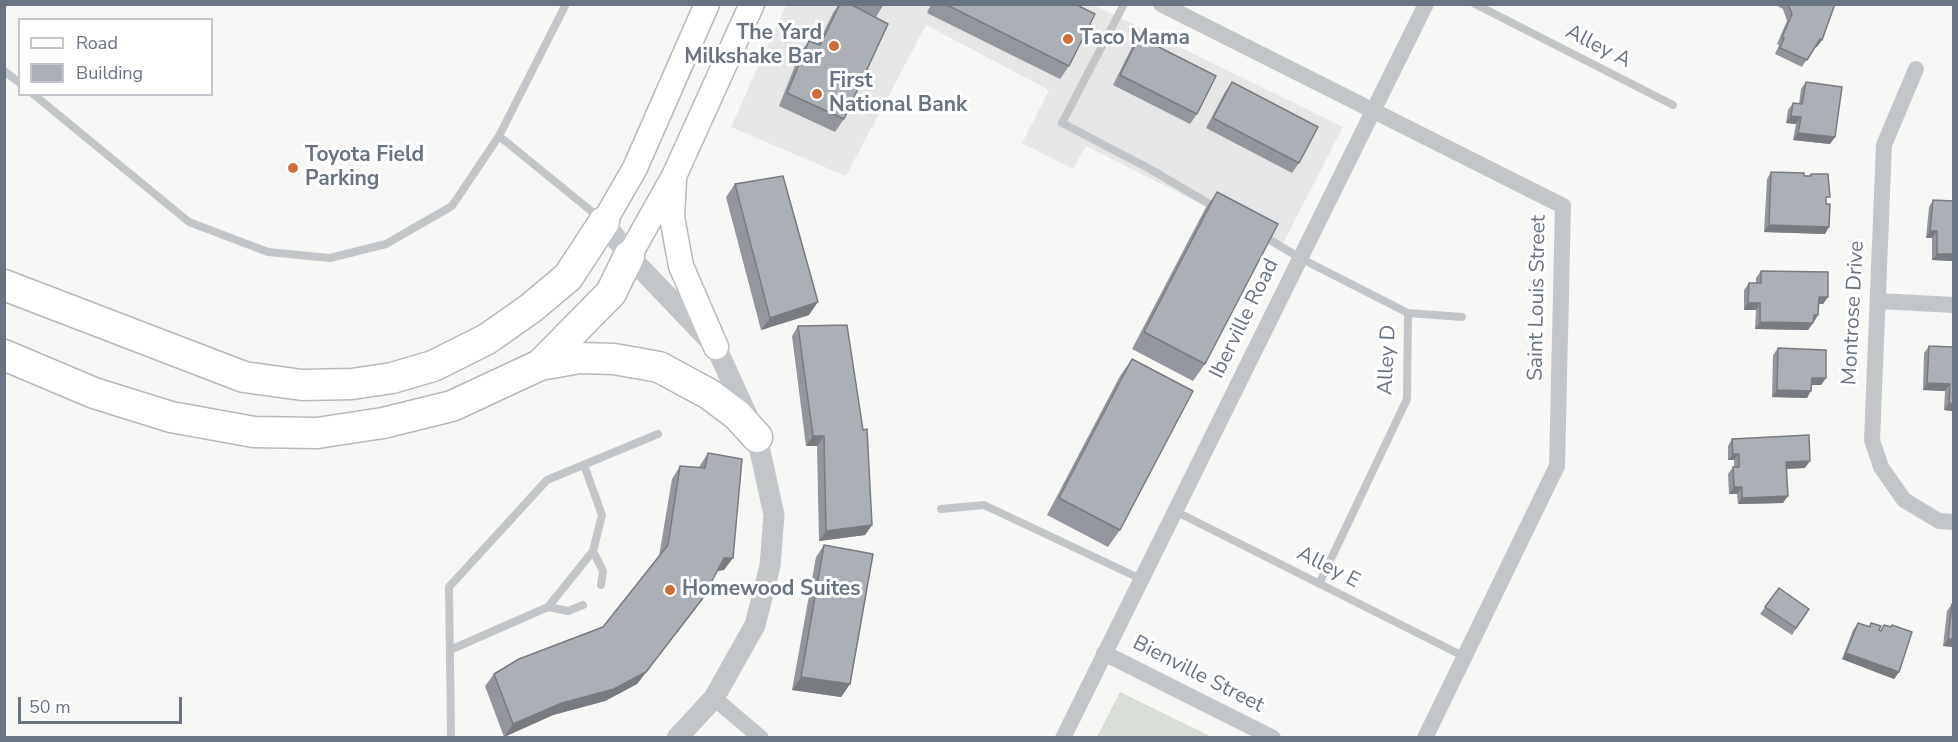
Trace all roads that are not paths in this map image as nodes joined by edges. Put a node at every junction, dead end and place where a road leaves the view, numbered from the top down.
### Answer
1 (566, 4) edge
2 (707, 4) edge
3 (752, 4) edge
4 (1124, 4) edge
5 (1161, 4) edge
6 (1426, 4) edge
7 (1475, 4) edge
8 (1916, 69) dead end
9 (4, 71) edge
10 (18, 82) edge
11 (35, 96) edge
12 (1673, 105) dead end
13 (1373, 112) junction
14 (499, 136) junction
15 (675, 174) junction
16 (1230, 217) edge
17 (604, 222) junction
18 (1250, 229) edge
19 (629, 256) junction
20 (1300, 258) junction
21 (4, 285) edge
22 (1878, 301) junction
23 (1953, 305) edge
24 (1408, 314) junction
25 (1462, 317) dead end
26 (716, 347) junction
27 (4, 355) edge
28 (540, 365) junction
29 (658, 434) dead end
30 (757, 437) junction
31 (584, 465) junction
32 (941, 509) dead end
33 (1174, 511) junction
34 (1953, 522) edge
35 (593, 551) junction
36 (1141, 579) junction
37 (1319, 584) junction
38 (601, 585) dead end
39 (583, 605) dead end
40 (548, 607) junction
41 (450, 650) junction
42 (1104, 653) junction
43 (1465, 657) junction
44 (714, 698) junction
45 (451, 738) edge
46 (677, 738) edge
47 (761, 738) edge
48 (1063, 738) edge
49 (1273, 738) edge
50 (1425, 738) edge

1 - 14 lane
2 - 17 main road
3 - 15 main road
4 - 16 lane
5 - 13 street, Saint Louis Street
6 - 13 street, Iberville Road
7 - 12 lane, Alley A
8 - 22 street, Montrose Drive
9 - 10 lane
11 - 14 lane
13 - 20 street, Iberville Road
13 - 43 street, Saint Louis Street
14 - 17 lane
15 - 19 main road
15 - 26 main road
17 - 19 street
17 - 21 highway
18 - 20 lane, Alley D
19 - 26 street
19 - 28 highway
20 - 24 lane, Alley D
20 - 33 street, Iberville Road
22 - 23 street
22 - 34 street, Montrose Drive
24 - 25 lane
24 - 37 lane, Alley D
26 - 30 street
27 - 28 highway
28 - 30 highway
29 - 31 lane
30 - 44 street
31 - 35 lane
31 - 41 lane
32 - 36 lane
33 - 36 street, Iberville Road
33 - 37 lane, Alley E
35 - 38 lane
35 - 40 lane
36 - 42 street, Iberville Road
37 - 43 lane, Alley E
39 - 40 lane
40 - 41 lane
41 - 45 lane
42 - 48 street, Iberville Road
42 - 49 street, Bienville Street
43 - 50 street, Saint Louis Street
44 - 46 street
44 - 47 street

